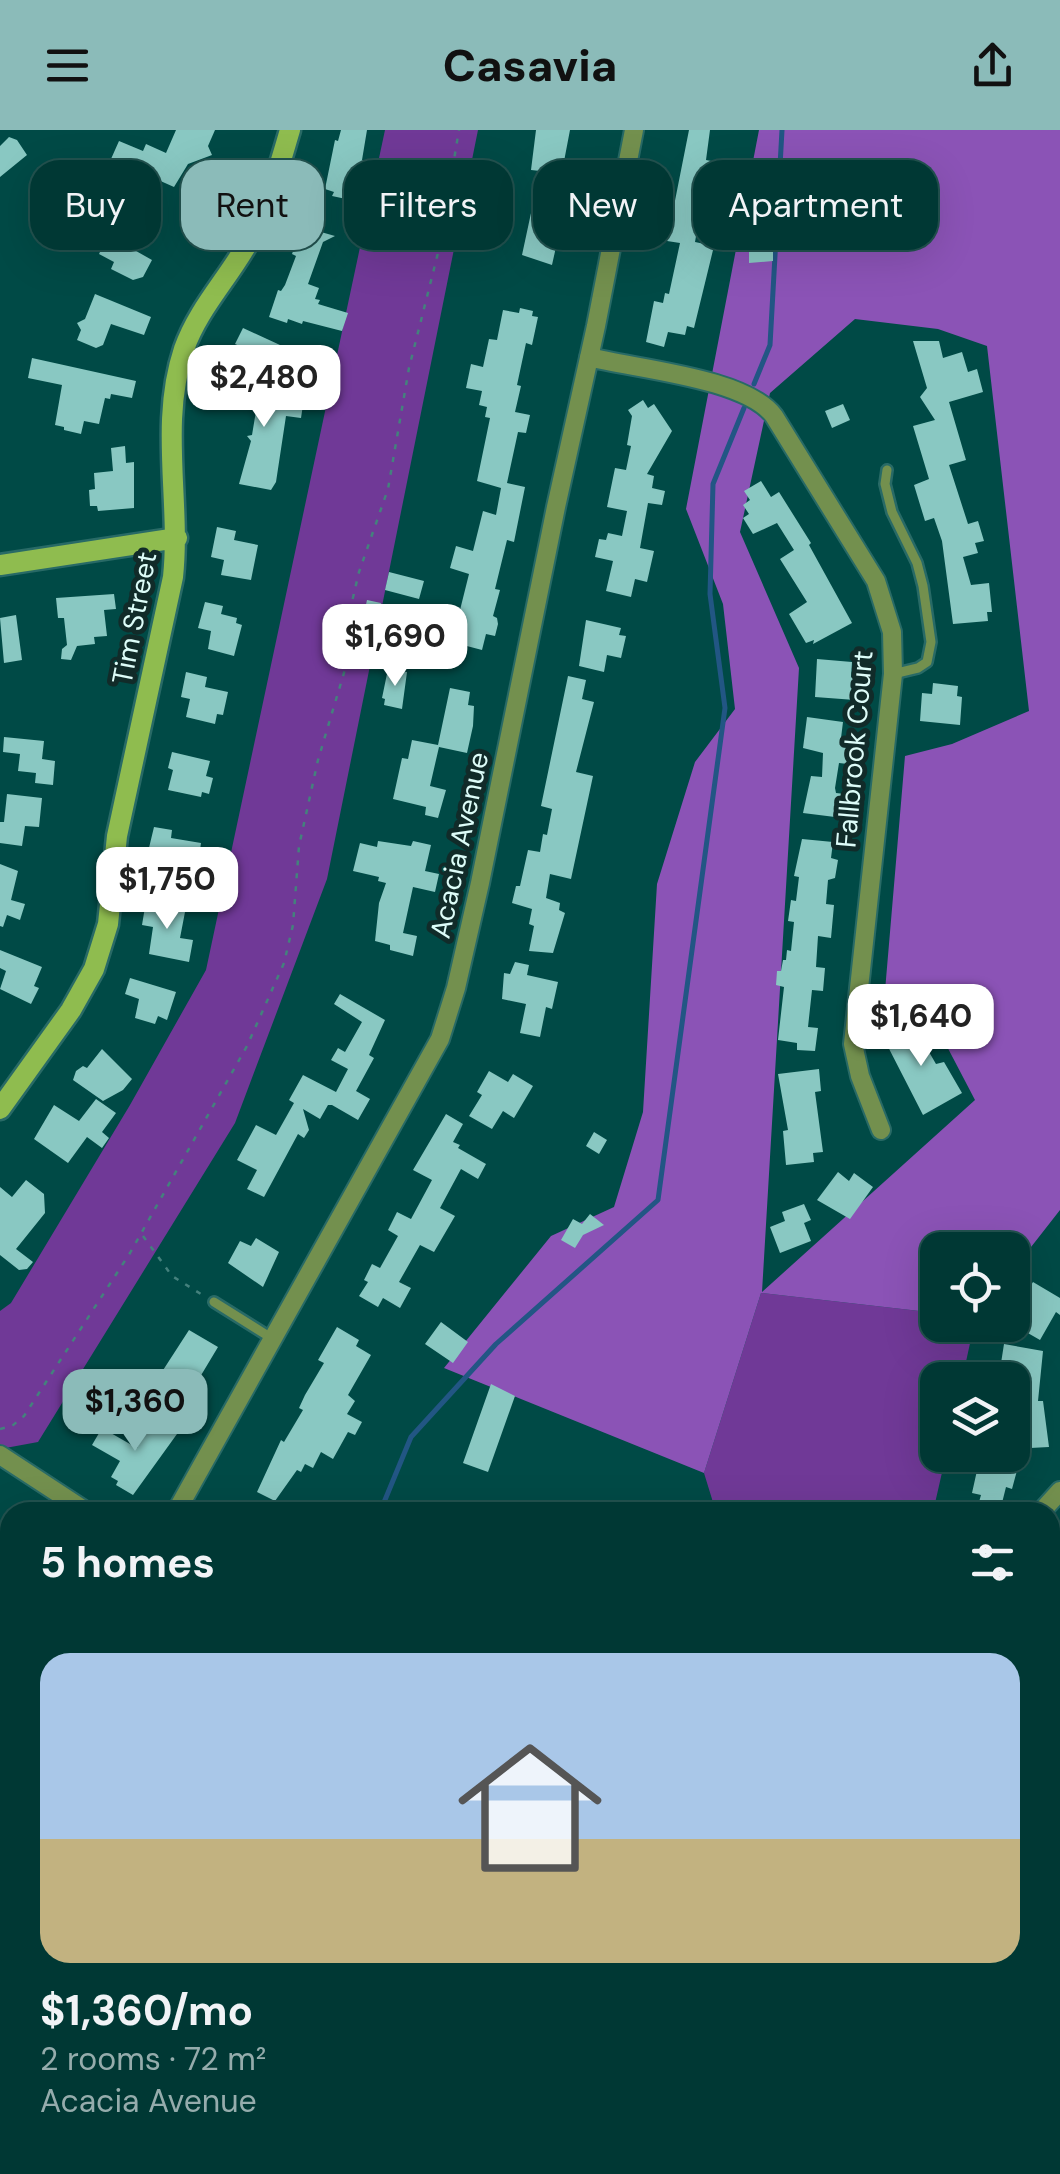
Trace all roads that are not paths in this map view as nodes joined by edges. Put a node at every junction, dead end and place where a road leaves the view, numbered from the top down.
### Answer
1 (290, 130) edge
2 (634, 130) edge
3 (589, 357) junction
4 (887, 470) dead end
5 (178, 538) junction
6 (0, 565) edge
7 (893, 674) junction
8 (0, 1109) edge
9 (881, 1130) dead end
10 (214, 1302) road end
11 (274, 1339) junction
12 (0, 1455) edge
13 (72, 1502) edge
14 (182, 1502) edge

1 - 5 street, Tim Street
2 - 3 street, Acacia Avenue
3 - 7 street, Fallbrook Court
3 - 11 street, Acacia Avenue
4 - 7 lane
5 - 6 street
5 - 8 street, Tim Street
7 - 9 street, Fallbrook Court
10 - 11 lane
11 - 14 street, Acacia Avenue
12 - 13 street

